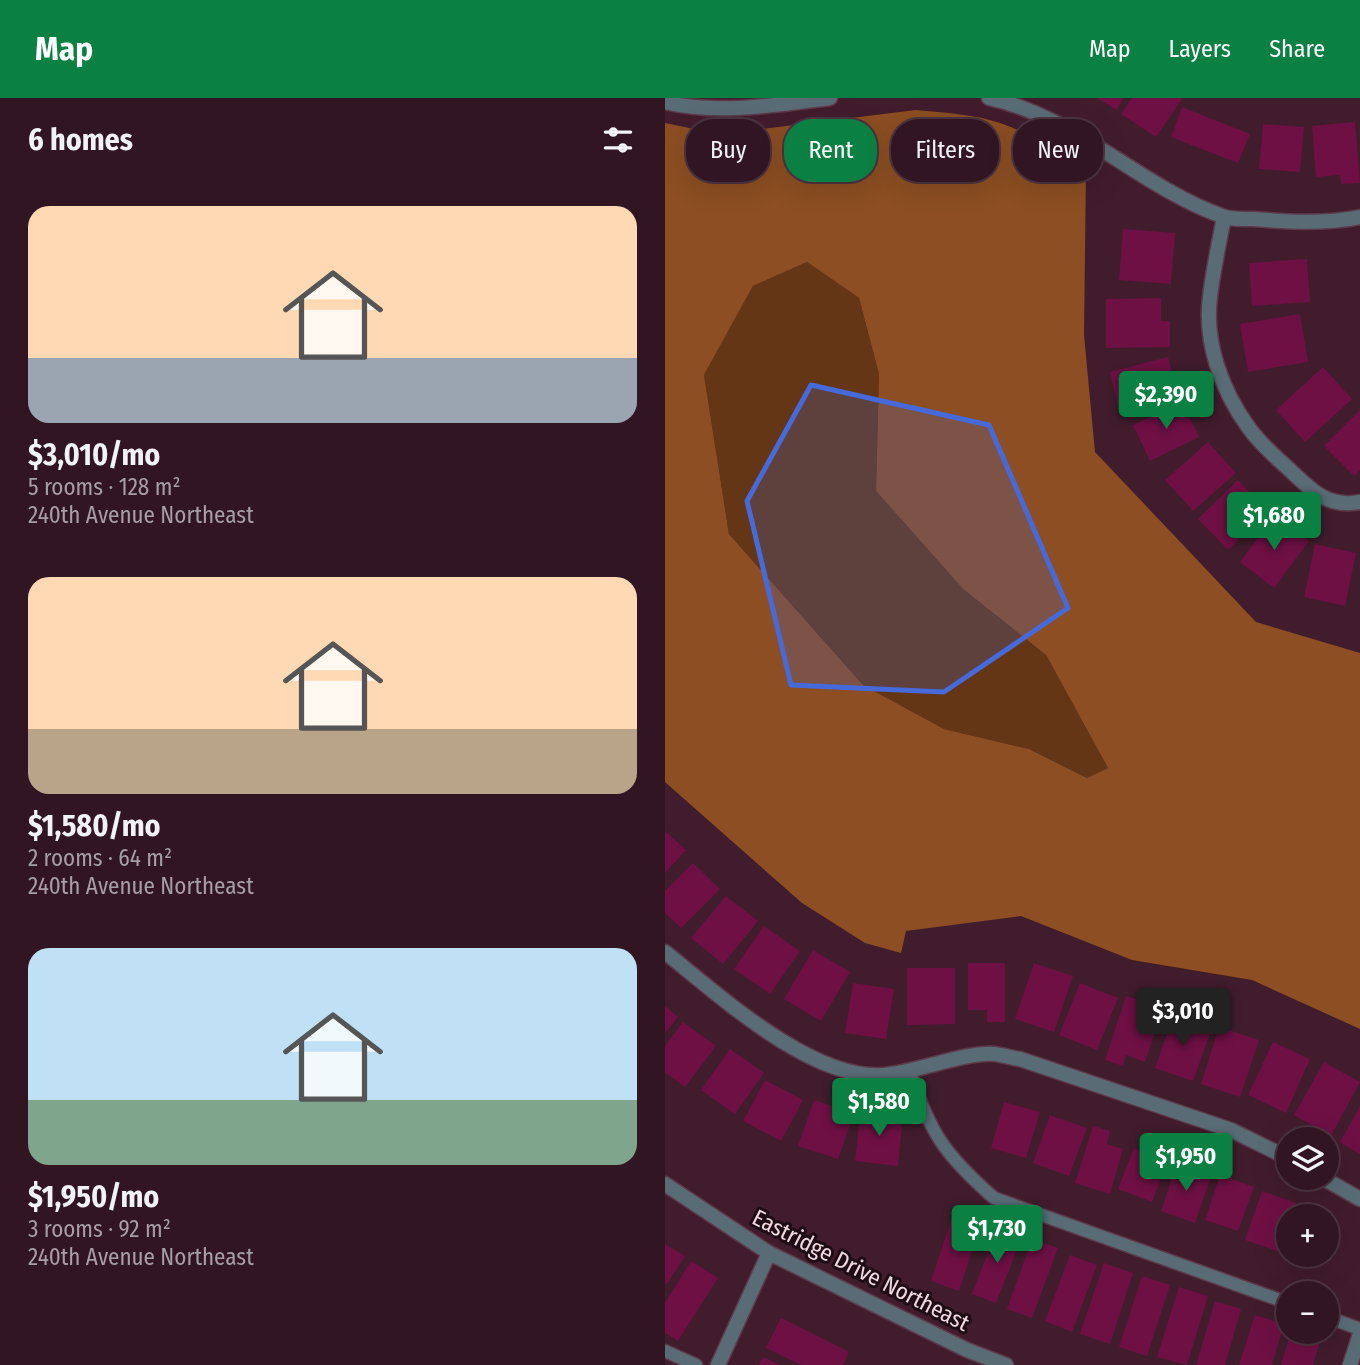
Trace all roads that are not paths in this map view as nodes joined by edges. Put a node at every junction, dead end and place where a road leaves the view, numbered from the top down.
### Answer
1 (830, 98) edge
2 (989, 98) edge
3 (665, 102) edge
4 (1224, 217) junction
5 (1360, 217) edge
6 (1356, 503) edge
7 (665, 952) edge
8 (910, 1072) junction
9 (1276, 1152) edge
10 (665, 1184) edge
11 (1339, 1187) edge
12 (1360, 1199) edge
13 (769, 1253) junction
14 (1276, 1299) edge
15 (1339, 1322) edge
16 (1360, 1332) edge
17 (665, 1351) edge
18 (696, 1365) edge
19 (718, 1365) edge
20 (1006, 1365) edge
21 (1350, 1365) edge

1 - 3 street
2 - 4 street
4 - 5 street
4 - 6 street
7 - 8 street
8 - 9 street
8 - 14 lane
10 - 13 street, Eastridge Drive Northeast
11 - 12 street
13 - 19 street
13 - 20 street, Eastridge Drive Northeast
15 - 16 lane
16 - 21 street
17 - 18 lane

